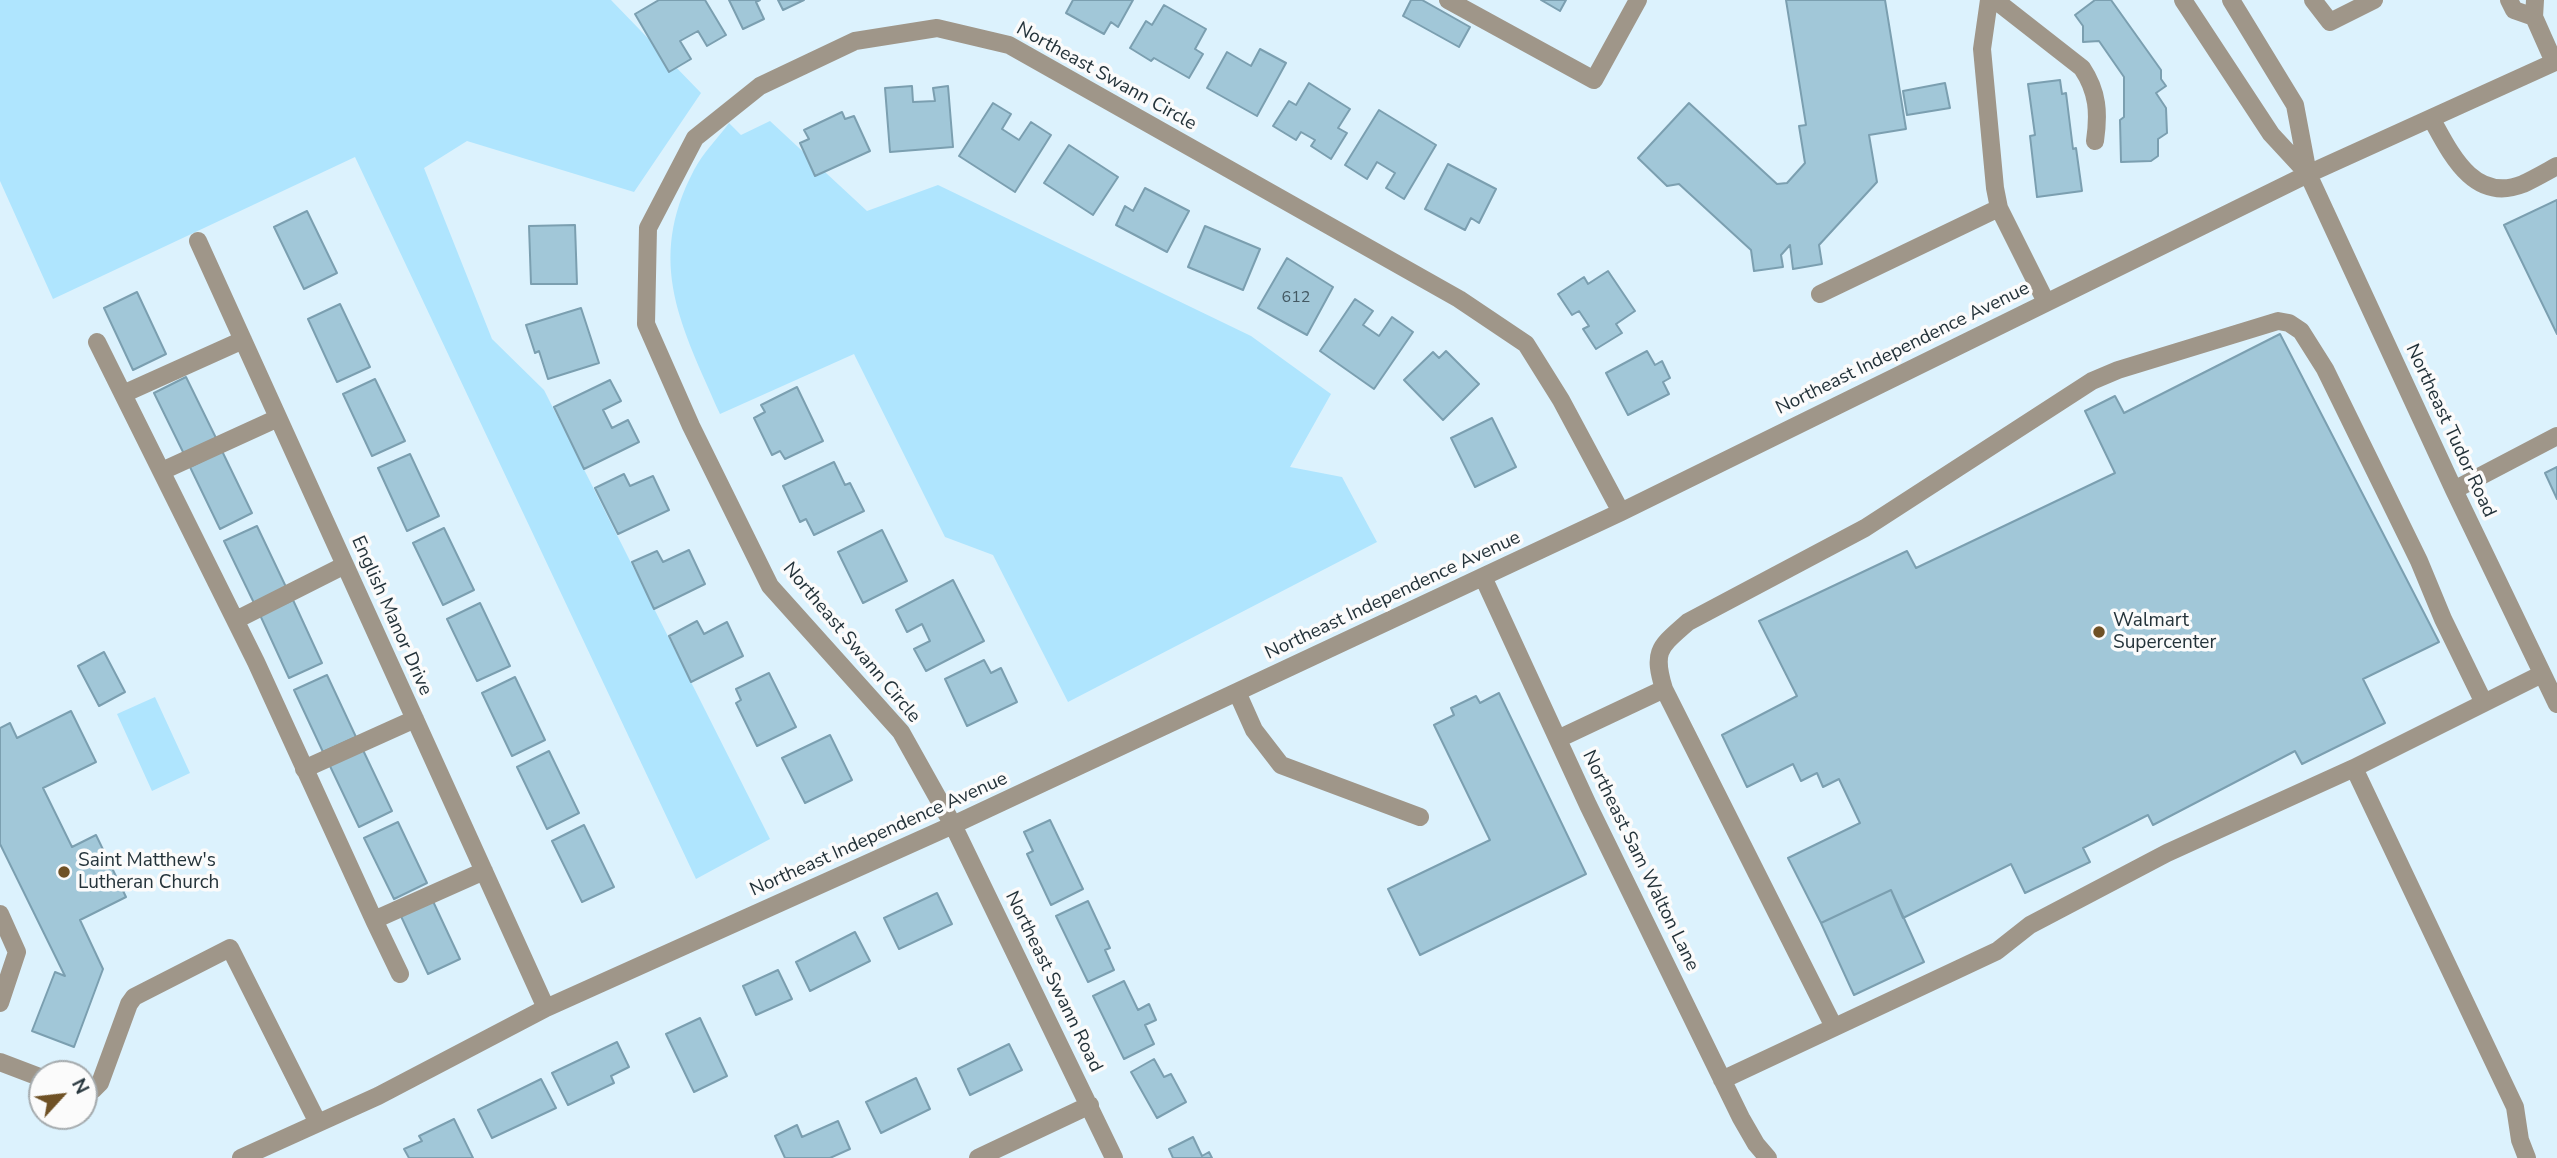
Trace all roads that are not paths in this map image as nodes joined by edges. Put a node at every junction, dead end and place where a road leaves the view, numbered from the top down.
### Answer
1 (1448, 0) edge
2 (1637, 0) edge
3 (1989, 0) edge
4 (1995, 0) edge
5 (2183, 0) edge
6 (2231, 0) edge
7 (2312, 0) edge
8 (2374, 0) edge
9 (2509, 0) edge
10 (2534, 9) edge
11 (2556, 62) edge
12 (2431, 118) junction
13 (2095, 141) dead end
14 (2557, 166) edge
15 (2308, 174) junction
16 (1999, 208) junction
17 (198, 241) dead end
18 (1820, 294) dead end
19 (2046, 302) junction
20 (243, 340) junction
21 (97, 342) dead end
22 (123, 394) junction
23 (278, 418) junction
24 (2557, 436) edge
25 (162, 471) junction
26 (2454, 490) junction
27 (1621, 512) junction
28 (345, 565) junction
29 (1483, 577) junction
30 (236, 620) junction
31 (2542, 674) junction
32 (1664, 689) junction
33 (1237, 692) junction
34 (2484, 703) junction
35 (2557, 704) edge
36 (415, 719) junction
37 (1558, 739) junction
38 (2354, 768) junction
39 (304, 769) junction
40 (1420, 817) dead end
41 (953, 825) junction
42 (484, 871) junction
43 (0, 914) edge
44 (374, 920) junction
45 (400, 974) dead end
46 (0, 1003) edge
47 (546, 1008) junction
48 (1834, 1027) junction
49 (0, 1062) edge
50 (28, 1073) edge
51 (1722, 1080) junction
52 (98, 1085) edge
53 (1090, 1105) junction
54 (318, 1123) junction
55 (241, 1158) edge
56 (978, 1158) edge
57 (1114, 1158) edge
58 (1768, 1158) edge
59 (2527, 1158) edge

1 - 2 street
3 - 16 street
4 - 13 street
5 - 15 street, Northeast Tudor Road
6 - 15 street, Northeast Tudor Road
7 - 8 street
9 - 10 street
10 - 11 street
11 - 12 street, Northeast Independence Avenue
12 - 14 street
12 - 15 street, Northeast Independence Avenue
15 - 19 street, Northeast Independence Avenue
15 - 26 street, Northeast Tudor Road
16 - 18 street
16 - 19 street
17 - 20 street, English Manor Drive
19 - 27 street, Northeast Independence Avenue
20 - 22 street
20 - 23 street, English Manor Drive
21 - 22 street
22 - 25 street
23 - 25 street
23 - 28 street, English Manor Drive
24 - 26 street
25 - 30 street
26 - 31 street, Northeast Tudor Road
27 - 29 street, Northeast Independence Avenue
27 - 41 street, Northeast Swann Circle
28 - 30 street
28 - 36 street, English Manor Drive
29 - 33 street, Northeast Independence Avenue
29 - 37 street, Northeast Sam Walton Lane
30 - 39 street
31 - 34 street
31 - 35 street, Northeast Tudor Road
32 - 34 street
32 - 37 street
32 - 48 street
33 - 40 street
33 - 41 street, Northeast Independence Avenue
34 - 38 street
36 - 39 street
36 - 42 street, English Manor Drive
37 - 51 street, Northeast Sam Walton Lane
38 - 48 street
38 - 59 street
39 - 44 street
41 - 47 street, Northeast Independence Avenue
41 - 53 street, Northeast Swann Road
42 - 44 street
42 - 47 street, English Manor Drive
43 - 46 street
44 - 45 street
47 - 54 street, Northeast Independence Avenue
48 - 51 street
49 - 50 street
51 - 58 street, Northeast Sam Walton Lane
52 - 54 street
53 - 56 street
53 - 57 street, Northeast Swann Road
54 - 55 street, Northeast Independence Avenue

